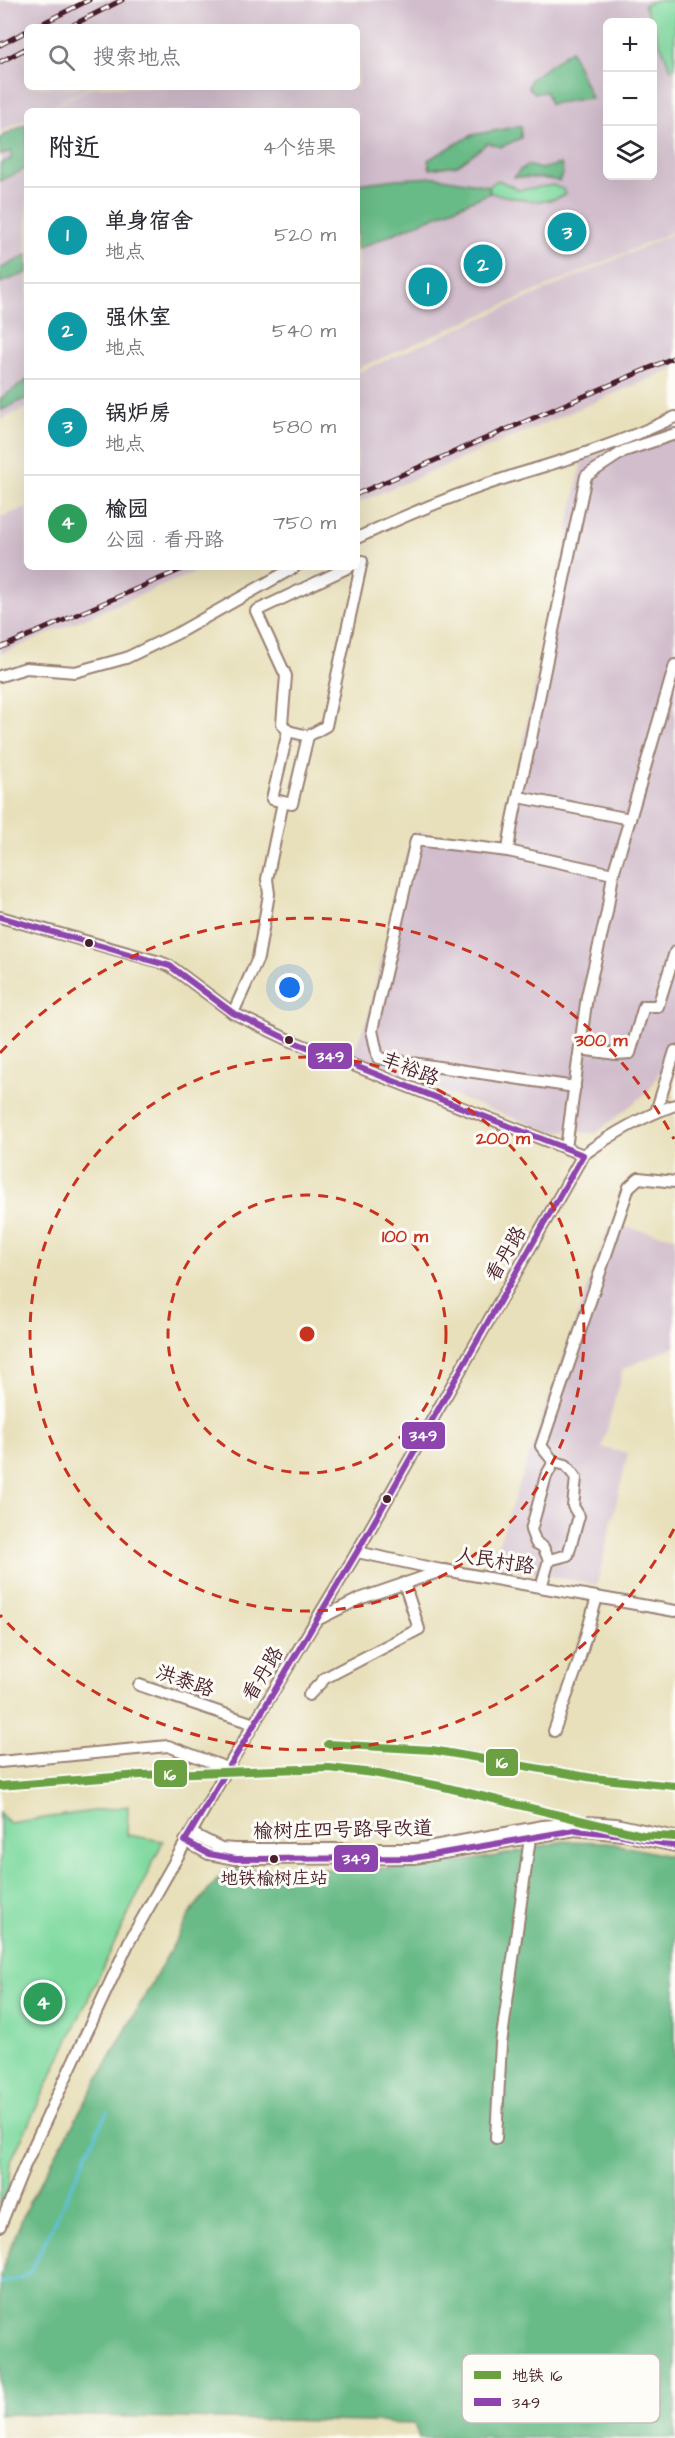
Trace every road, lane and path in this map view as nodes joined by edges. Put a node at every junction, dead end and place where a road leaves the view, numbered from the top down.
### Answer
1 (675, 417) edge
2 (675, 434) edge
3 (360, 537) edge
4 (360, 562) edge
5 (290, 570) edge
6 (343, 570) edge
7 (675, 665) edge
8 (0, 676) edge
9 (288, 731) junction
10 (308, 736) junction
11 (519, 797) junction
12 (284, 802) junction
13 (630, 819) junction
14 (508, 852) junction
15 (613, 874) junction
16 (0, 917) edge
17 (675, 952) edge
18 (233, 1013) junction
19 (580, 1049) junction
20 (675, 1052) edge
21 (575, 1087) junction
22 (675, 1106) edge
23 (656, 1112) junction
24 (566, 1149) junction
25 (583, 1155) junction
26 (675, 1182) edge
27 (554, 1462) junction
28 (357, 1552) junction
29 (549, 1560) junction
30 (444, 1570) junction
31 (404, 1583) junction
32 (541, 1587) junction
33 (597, 1597) junction
34 (675, 1611) edge
35 (317, 1620) junction
36 (139, 1685) dead end
37 (309, 1695) dead end
38 (254, 1724) junction
39 (554, 1731) dead end
40 (0, 1762) edge
41 (227, 1768) junction
42 (188, 1837) junction
43 (675, 1837) edge
44 (530, 1838) junction
45 (675, 1846) edge
46 (496, 2138) dead end
47 (0, 2226) edge

1 - 3 street
2 - 11 street
4 - 10 street
5 - 8 street
6 - 9 street
7 - 13 street
9 - 10 street
9 - 12 street
10 - 12 street
11 - 13 street
11 - 14 street
12 - 18 street
13 - 15 street
14 - 15 street
14 - 21 street
15 - 19 street
16 - 18 street, 丰裕路
17 - 19 street
18 - 24 street, 丰裕路
19 - 21 street
20 - 23 street
21 - 24 street
22 - 23 street
23 - 25 street
24 - 25 street, 丰裕路
25 - 28 street, 看丹路
26 - 27 street
27 - 29 street
27 - 29 street
28 - 30 street
28 - 35 street, 看丹路
29 - 32 street
30 - 31 street, 人民村路
30 - 32 street, 人民村路
31 - 35 street, 人民村路
31 - 37 street
32 - 33 street, 人民村路
33 - 34 street, 人民村路
33 - 39 street
35 - 38 street, 看丹路
36 - 38 street, 洪泰路
38 - 41 street, 看丹路
40 - 41 street
41 - 42 street, 看丹路
42 - 43 street, 榆树庄四号路导改道
42 - 44 street, 榆树庄四号路导改道
42 - 47 street, 看丹路
44 - 45 street, 榆树庄四号路导改道
44 - 46 street

